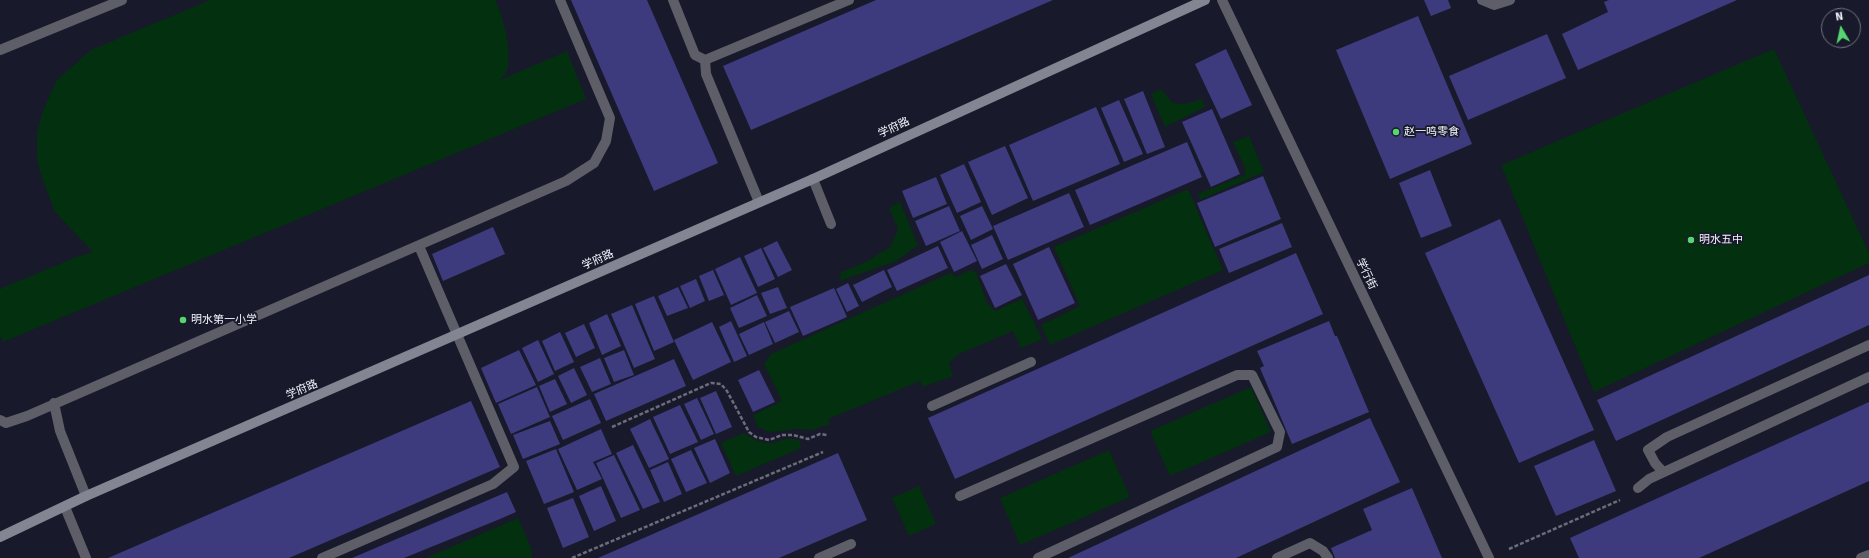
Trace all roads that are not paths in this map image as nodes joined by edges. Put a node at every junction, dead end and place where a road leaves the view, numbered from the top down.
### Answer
1 (122, 0) edge
2 (560, 0) edge
3 (672, 0) edge
4 (848, 0) edge
5 (1205, 0) edge
6 (1222, 0) edge
7 (1482, 0) edge
8 (1510, 0) edge
9 (0, 50) edge
10 (705, 60) junction
11 (813, 179) junction
12 (759, 202) junction
13 (831, 224) dead end
14 (419, 246) junction
15 (457, 335) junction
16 (1869, 345) edge
17 (1031, 362) dead end
18 (1869, 377) edge
19 (54, 404) junction
20 (932, 406) dead end
21 (0, 420) edge
22 (1663, 472) junction
23 (1638, 488) road end
24 (86, 496) junction
25 (960, 496) dead end
26 (65, 507) junction
27 (0, 537) edge
28 (851, 544) dead end
29 (1869, 555) edge
30 (86, 558) edge
31 (322, 558) edge
32 (819, 558) edge
33 (1038, 558) edge
34 (1277, 558) edge
35 (1328, 558) edge
36 (1489, 558) edge
37 (1861, 558) edge

1 - 9 street
2 - 14 street
3 - 10 street
4 - 10 street
5 - 11 street, 学府路
6 - 36 street, 学行街
7 - 8 street
10 - 12 street
11 - 12 street, 学府路
11 - 13 street
12 - 15 street, 学府路
14 - 15 street
14 - 19 street
15 - 24 street, 学府路
15 - 31 street
16 - 22 street
17 - 20 street
18 - 22 street
19 - 21 street
19 - 24 street
22 - 23 street
24 - 26 street, 学府路
25 - 33 street
26 - 27 street, 学府路
26 - 30 street
28 - 32 street
29 - 37 street
34 - 35 street

